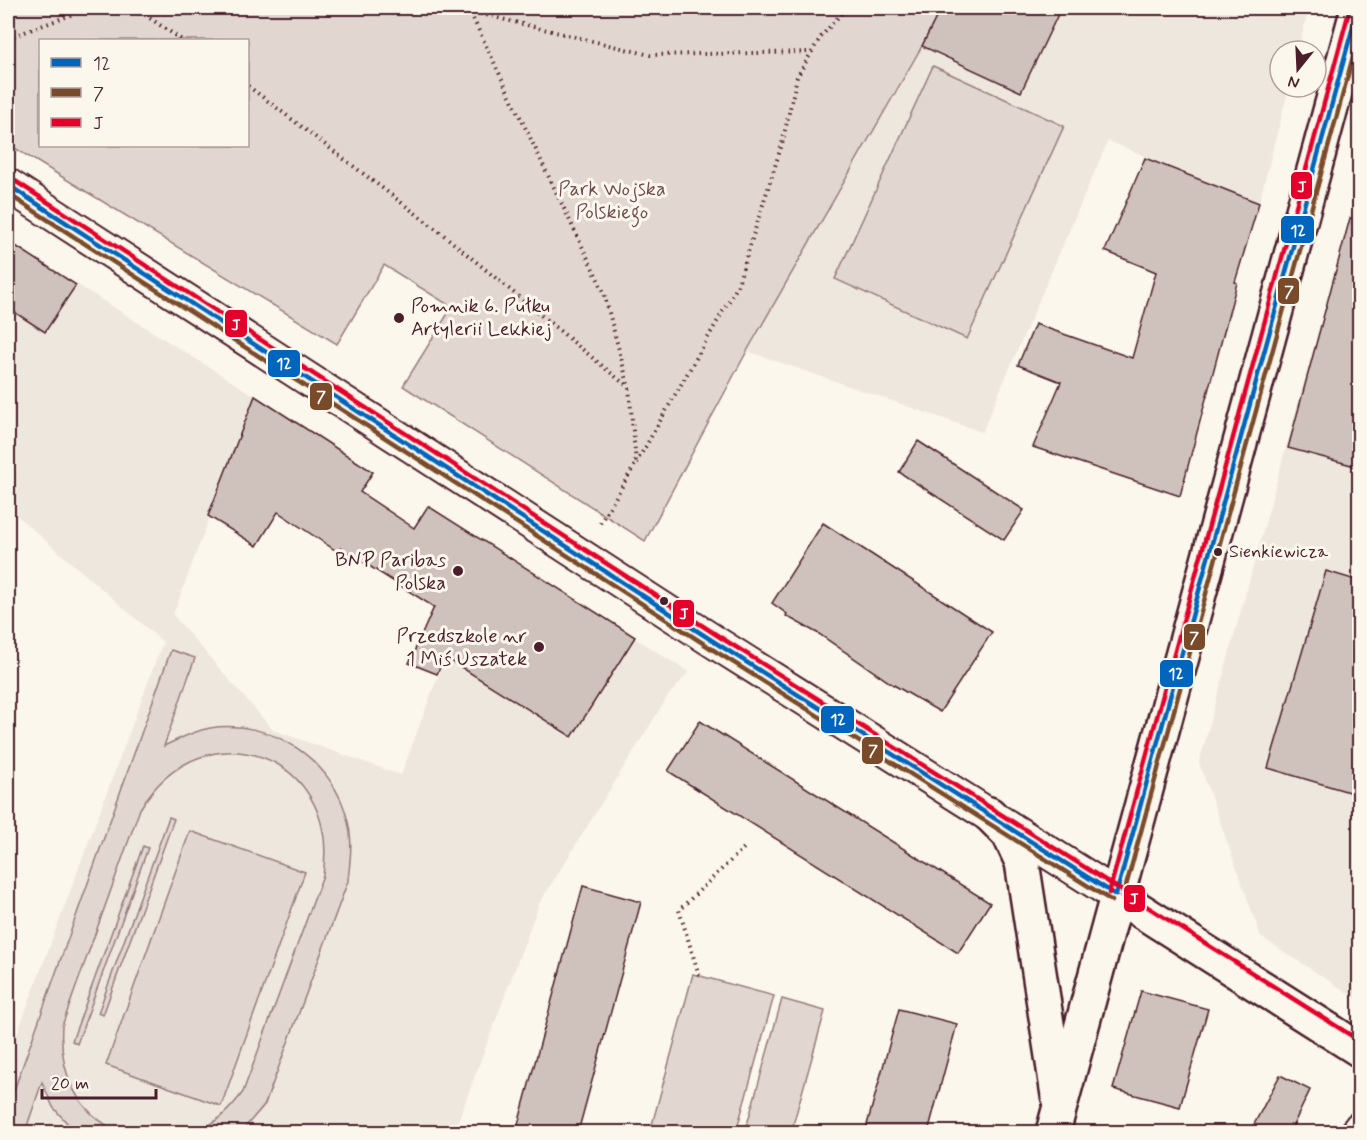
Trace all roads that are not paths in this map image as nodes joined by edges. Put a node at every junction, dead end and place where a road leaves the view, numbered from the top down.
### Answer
1 (1358, 8) edge
2 (8, 185) edge
3 (989, 814) junction
4 (1116, 895) junction
5 (1359, 1050) edge
6 (1056, 1120) edge
7 (1359, 1128) edge
8 (1357, 1132) edge

1 - 4 main road
2 - 3 street
3 - 4 street
3 - 6 main road
4 - 5 main road
4 - 6 main road
7 - 8 street

